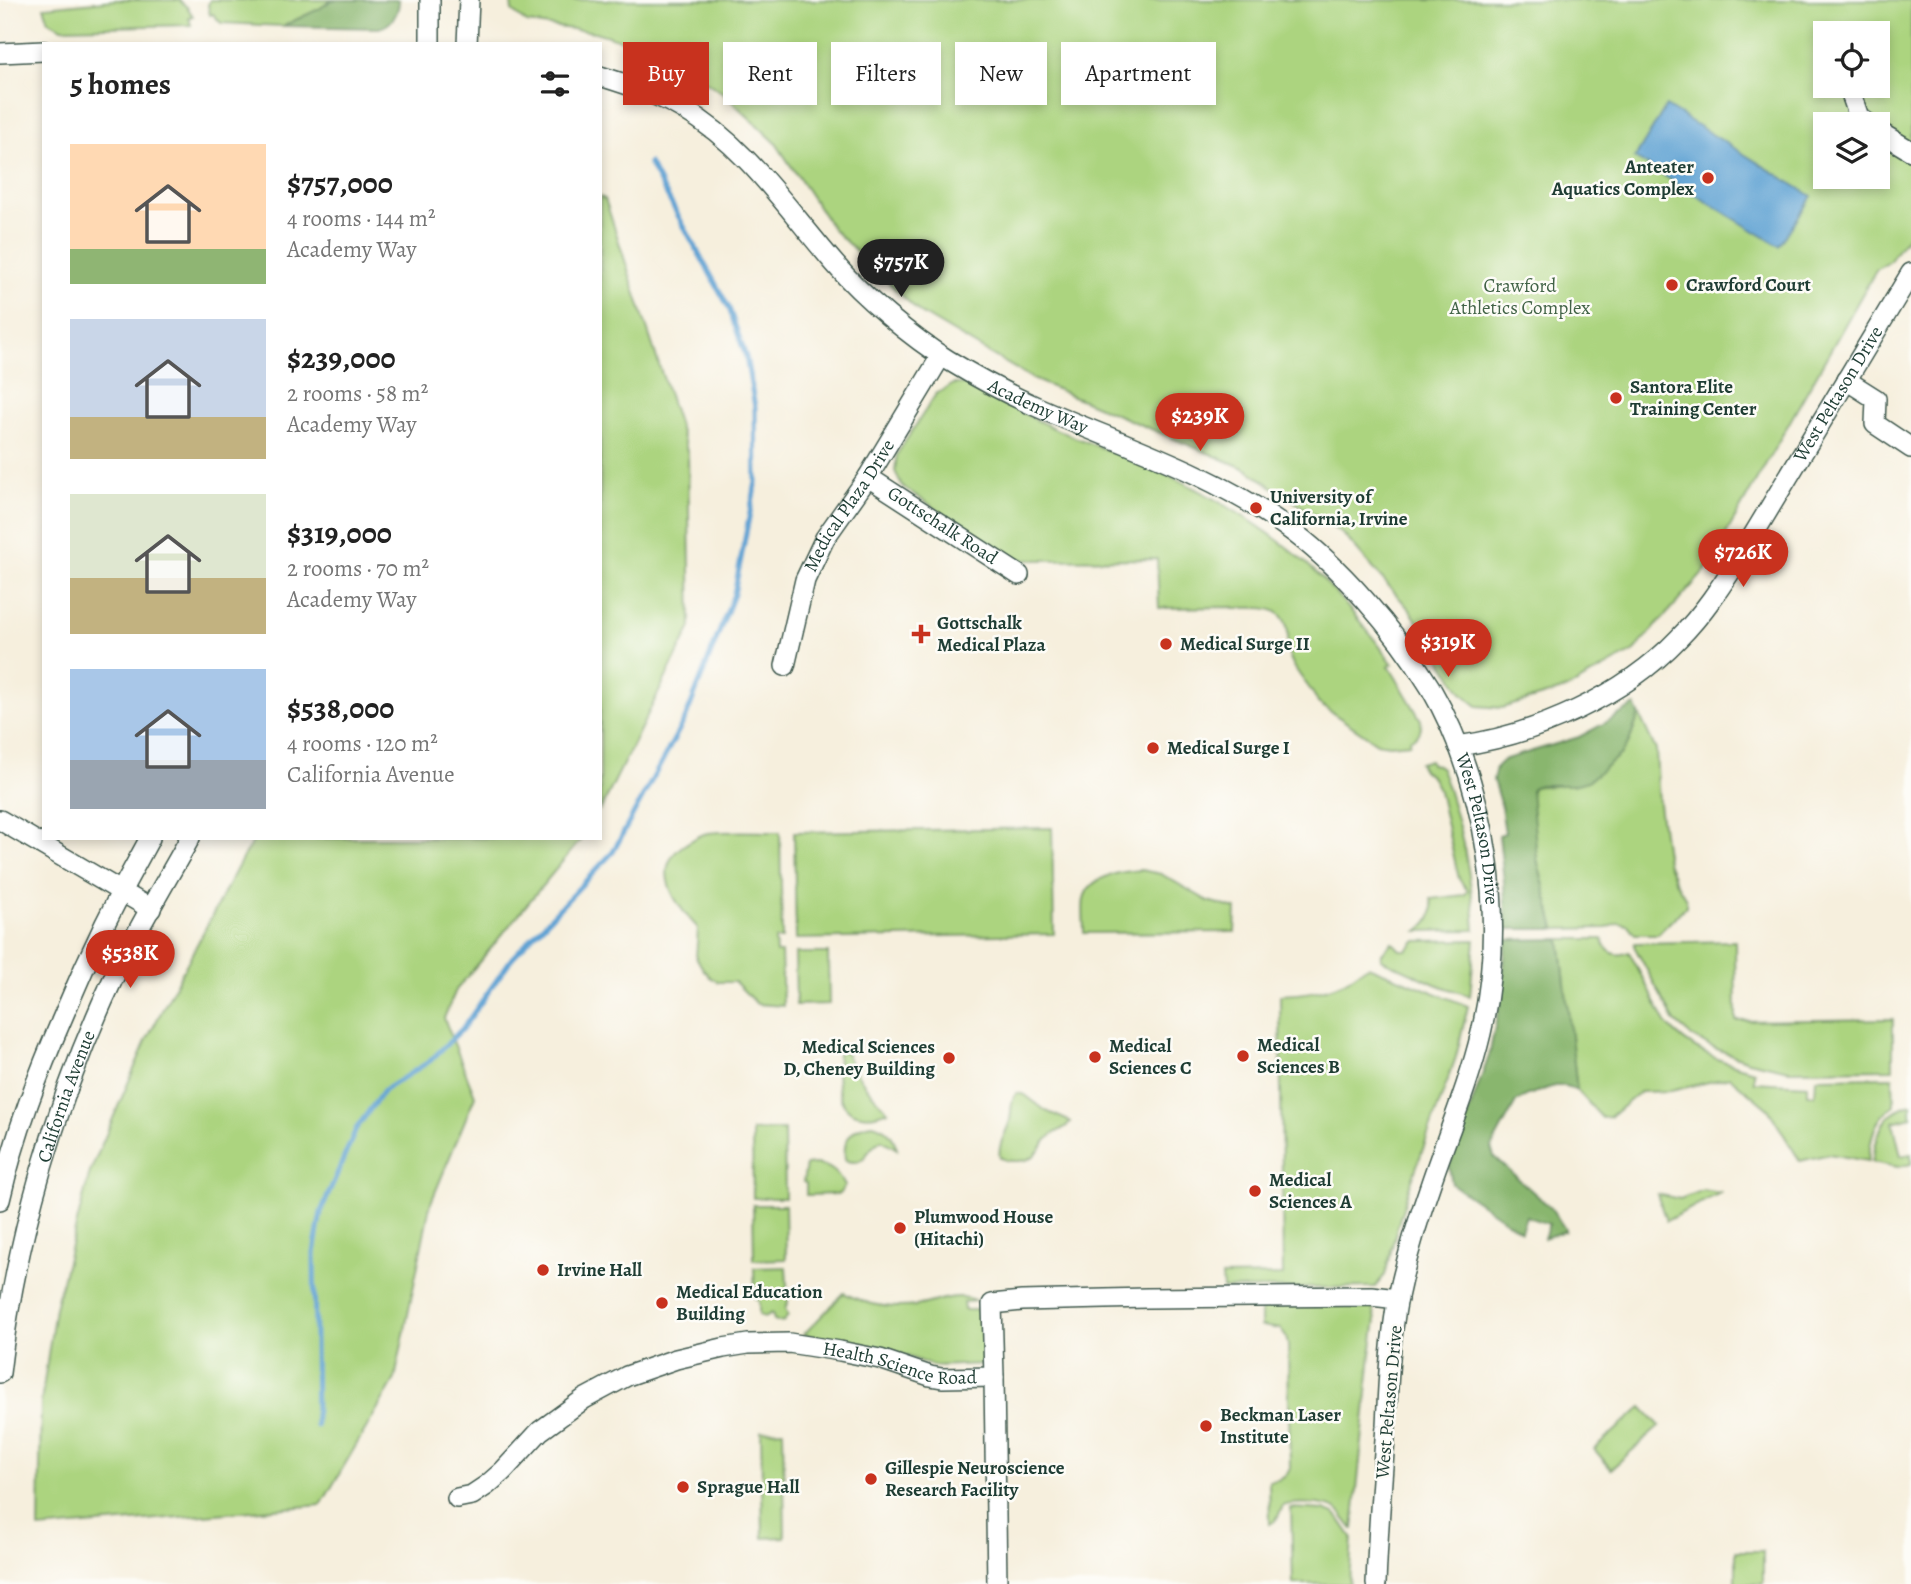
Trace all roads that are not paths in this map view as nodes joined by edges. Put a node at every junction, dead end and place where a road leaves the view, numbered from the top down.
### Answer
1 (430, 0) edge
2 (469, 0) edge
3 (430, 42) edge
4 (467, 42) edge
5 (42, 51) edge
6 (0, 54) edge
7 (602, 77) edge
8 (1890, 138) edge
9 (1911, 151) edge
10 (1911, 273) edge
11 (941, 356) junction
12 (1846, 380) junction
13 (1911, 448) edge
14 (868, 477) junction
15 (1019, 575) dead end
16 (785, 666) dead end
17 (1458, 746) junction
18 (0, 820) edge
19 (149, 840) edge
20 (189, 840) edge
21 (120, 892) junction
22 (151, 909) junction
23 (0, 1200) edge
24 (1398, 1299) junction
25 (0, 1373) edge
26 (994, 1377) junction
27 (457, 1498) dead end
28 (998, 1584) edge
29 (1376, 1584) edge

1 - 3 street
2 - 4 street
5 - 6 street
7 - 11 street, Academy Way
8 - 9 street
10 - 12 street, West Peltason Drive
11 - 14 street, Medical Plaza Drive
11 - 17 street, Academy Way
12 - 13 street
12 - 17 street, West Peltason Drive
14 - 15 street, Gottschalk Road
14 - 16 street, Medical Plaza Drive
17 - 24 street, West Peltason Drive
18 - 21 street
19 - 21 street, California Avenue
20 - 22 street, California Avenue
21 - 22 street
21 - 23 street, California Avenue
22 - 25 street, California Avenue
24 - 26 street, Health Science Road
24 - 29 street, West Peltason Drive
26 - 27 street, Health Science Road
26 - 28 street

